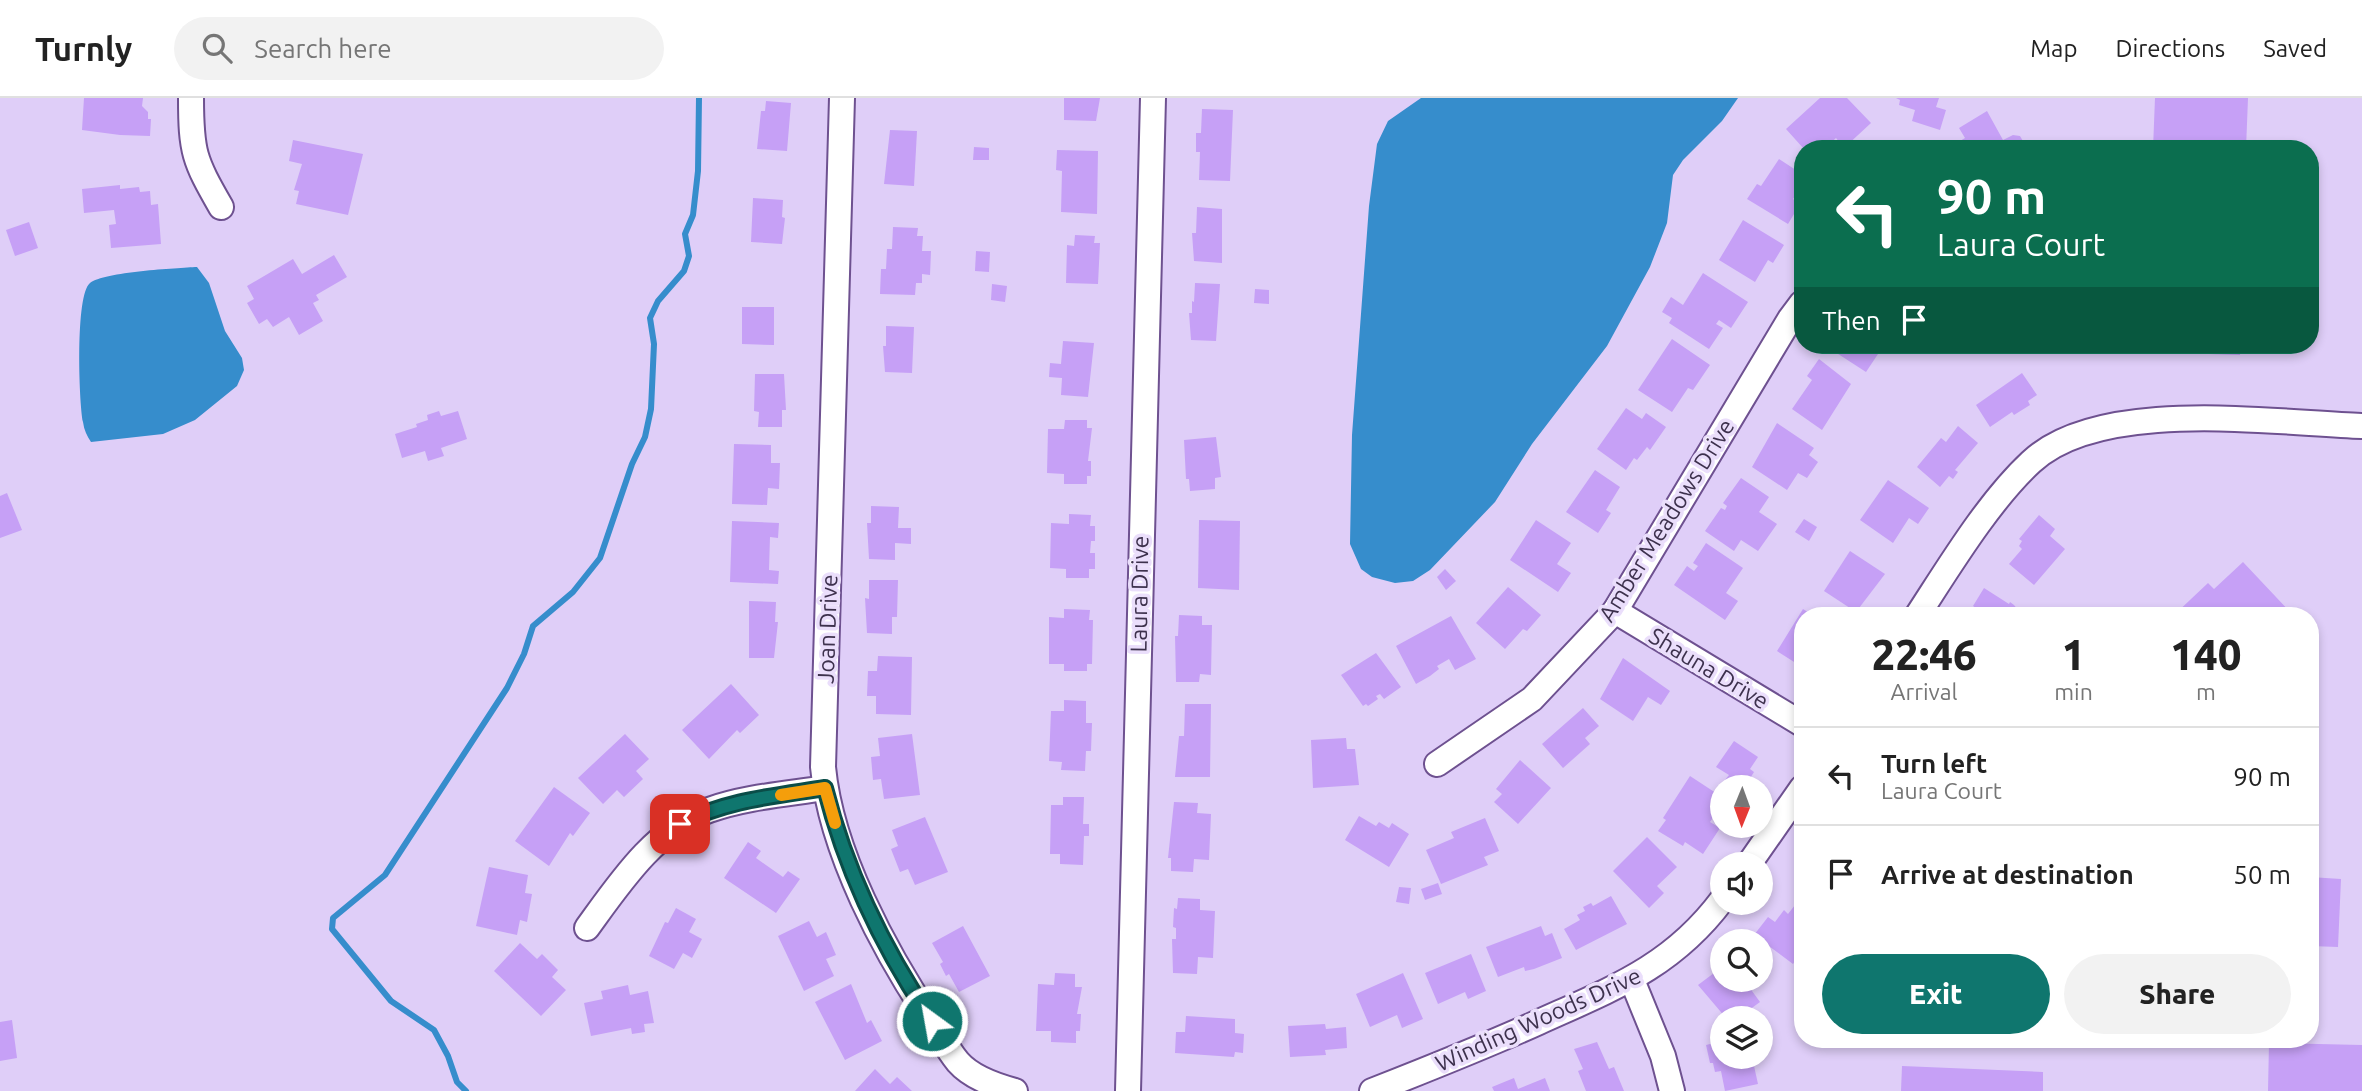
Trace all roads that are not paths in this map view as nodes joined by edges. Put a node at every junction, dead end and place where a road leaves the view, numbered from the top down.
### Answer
1 (191, 98) edge
2 (842, 98) edge
3 (1153, 98) edge
4 (221, 207) dead end
5 (1794, 314) edge
6 (2362, 426) edge
7 (1923, 607) edge
8 (1615, 611) junction
9 (1794, 719) edge
10 (1437, 764) dead end
11 (825, 788) junction
12 (1794, 799) edge
13 (1757, 852) edge
14 (1710, 913) edge
15 (587, 928) dead end
16 (1632, 981) junction
17 (1015, 1091) edge
18 (1128, 1091) edge
19 (1372, 1091) edge
20 (1672, 1091) edge

1 - 4 street
2 - 11 street, Joan Drive
3 - 18 street, Laura Drive
5 - 8 street, Amber Meadows Drive
6 - 7 street
8 - 9 street, Shauna Drive
8 - 10 street, Amber Meadows Drive
11 - 15 street
11 - 17 street, Joan Drive
12 - 13 street
14 - 16 street, Winding Woods Drive
16 - 19 street, Winding Woods Drive
16 - 20 street

